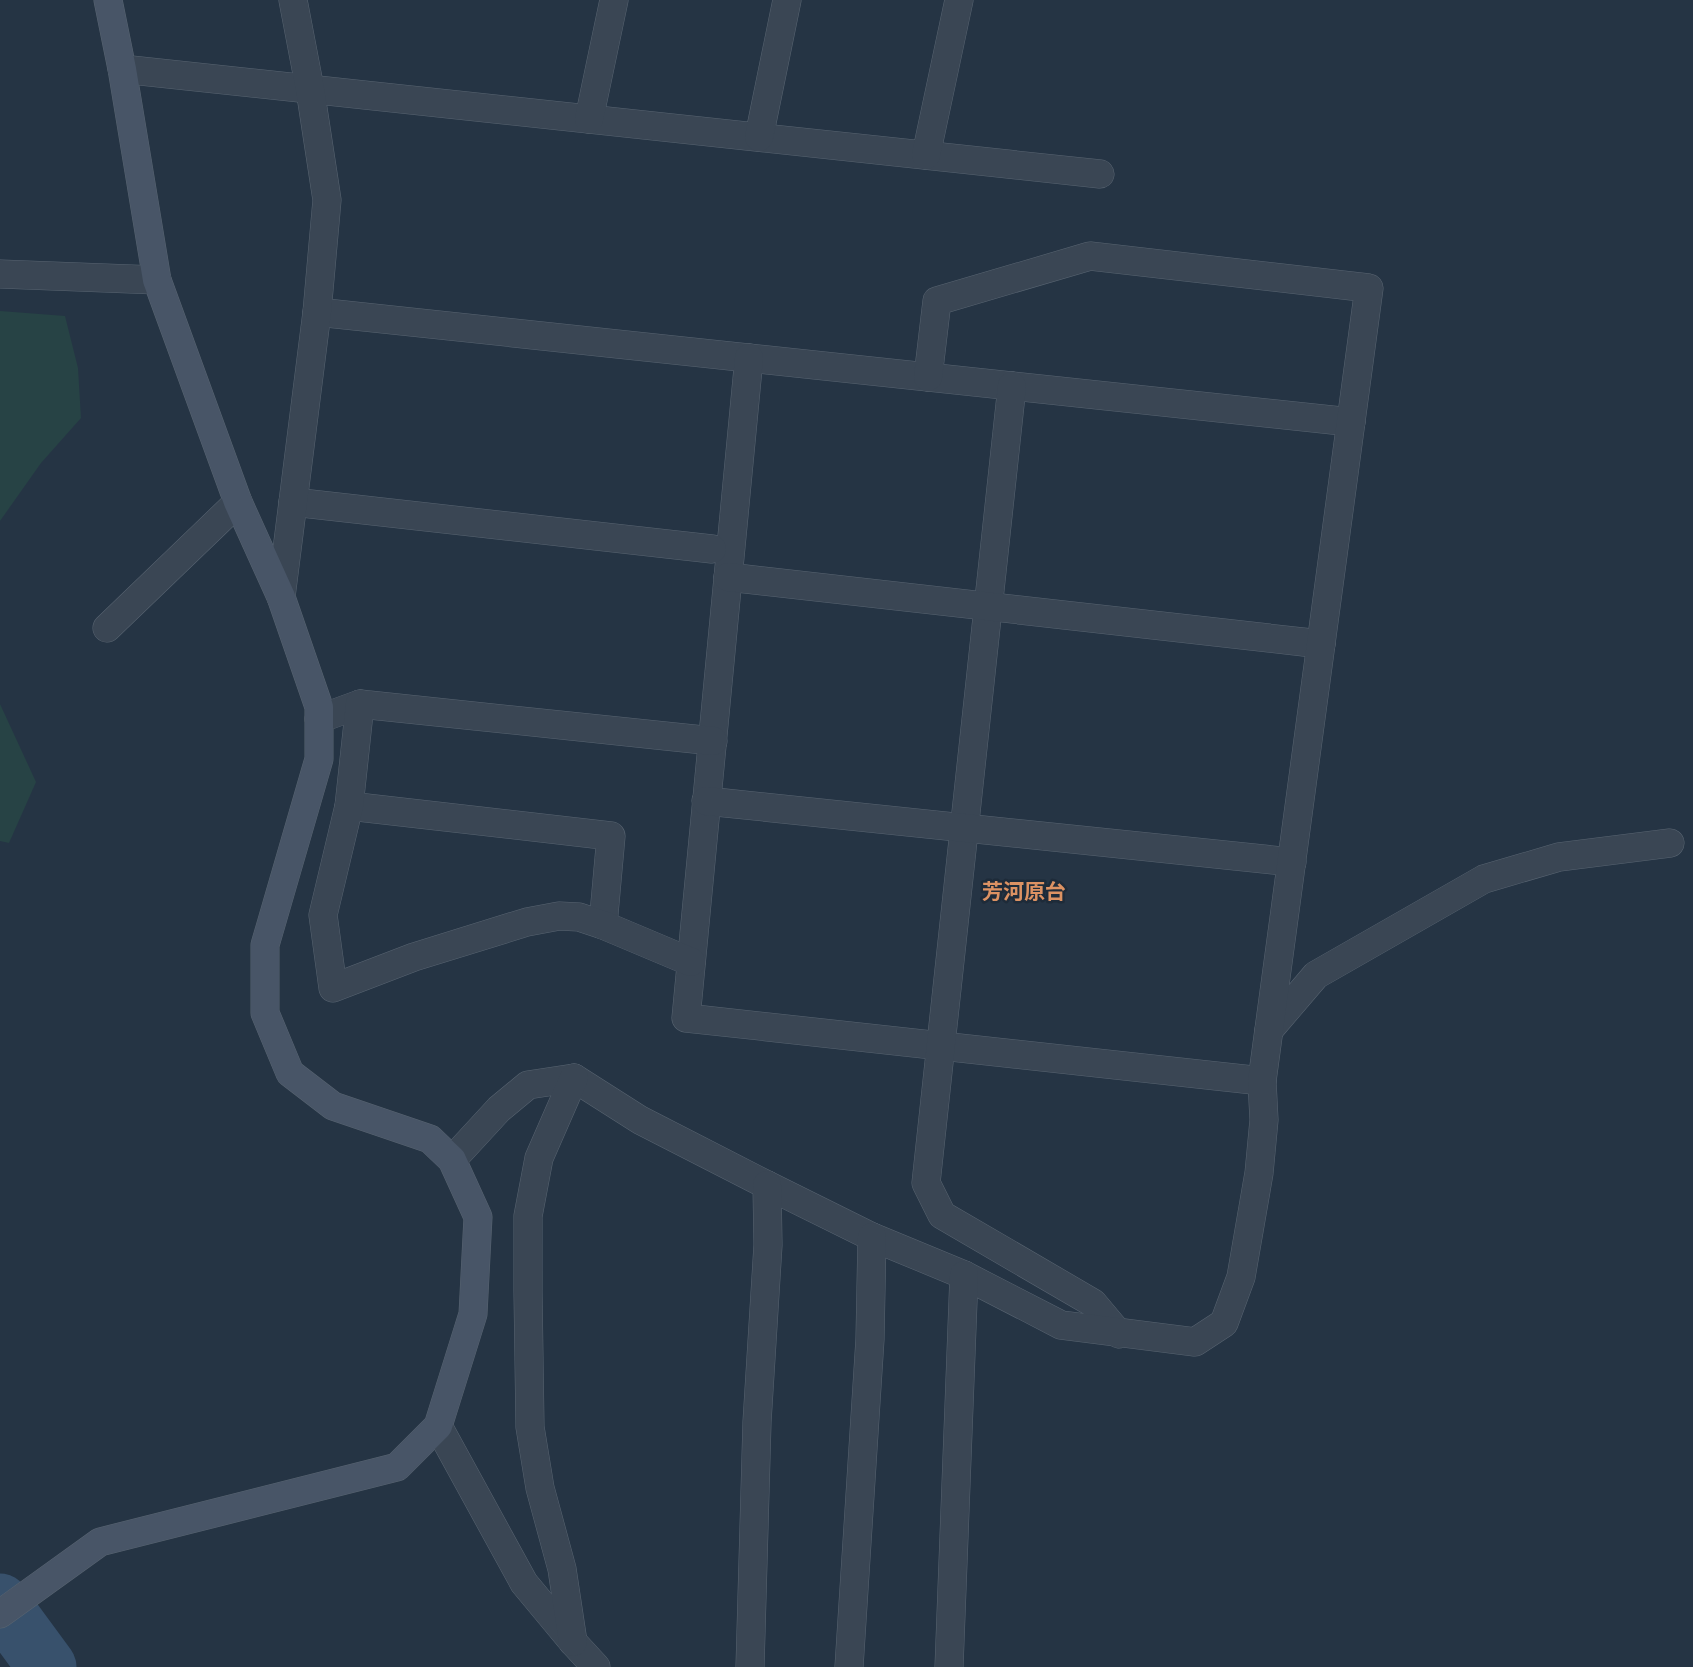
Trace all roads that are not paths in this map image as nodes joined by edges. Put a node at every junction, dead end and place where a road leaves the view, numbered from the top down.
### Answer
1 (108, 0) edge
2 (293, 0) edge
3 (614, 0) edge
4 (787, 0) edge
5 (959, 0) edge
6 (122, 68) junction
7 (310, 89) junction
8 (589, 119) junction
9 (759, 137) junction
10 (926, 155) junction
11 (1100, 174) dead end
12 (0, 274) edge
13 (157, 280) junction
14 (317, 312) junction
15 (749, 358) junction
16 (928, 377) junction
17 (1012, 386) junction
18 (1351, 422) junction
19 (238, 502) junction
20 (293, 502) junction
21 (712, 550) dead end
22 (728, 578) junction
23 (281, 597) junction
24 (988, 606) junction
25 (107, 628) dead end
26 (1321, 644) junction
27 (360, 704) junction
28 (319, 719) junction
29 (712, 741) junction
30 (706, 801) junction
31 (349, 806) junction
32 (964, 828) junction
33 (1670, 843) dead end
34 (1292, 862) junction
35 (603, 925) junction
36 (691, 962) junction
37 (1269, 1030) junction
38 (941, 1046) junction
39 (574, 1078) junction
40 (1262, 1081) junction
41 (452, 1160) junction
42 (767, 1185) junction
43 (872, 1237) junction
44 (964, 1274) junction
45 (1119, 1334) junction
46 (438, 1426) junction
47 (0, 1614) edge
48 (573, 1642) junction
49 (596, 1667) edge
50 (750, 1667) edge
51 (849, 1667) edge
52 (949, 1667) edge

1 - 6 street
2 - 7 street
3 - 8 street
4 - 9 street
5 - 10 street
6 - 7 street
6 - 13 street
7 - 8 street
7 - 14 street
8 - 9 street
9 - 10 street
10 - 11 street
12 - 13 street
13 - 19 street
14 - 15 street
14 - 20 street
15 - 16 street
15 - 22 street
16 - 17 street
16 - 18 street
17 - 18 street
17 - 24 street
18 - 26 street
19 - 23 street
19 - 25 street
20 - 21 street
20 - 23 street
22 - 24 street
22 - 29 street
23 - 28 street
24 - 26 street
24 - 32 street
26 - 34 street
27 - 28 street
27 - 29 street
27 - 31 street
28 - 41 street
29 - 30 street
30 - 32 street
30 - 36 street
31 - 35 street
31 - 35 street
32 - 34 street
32 - 38 street
33 - 37 street
34 - 37 street
35 - 36 street
36 - 38 street
37 - 40 street
38 - 40 street
38 - 45 street
39 - 41 street
39 - 42 street
39 - 48 street
40 - 45 street
41 - 46 street
42 - 43 street
42 - 50 street
43 - 44 street
43 - 51 street
44 - 45 street
44 - 52 street
46 - 47 street
46 - 48 street
48 - 49 street

